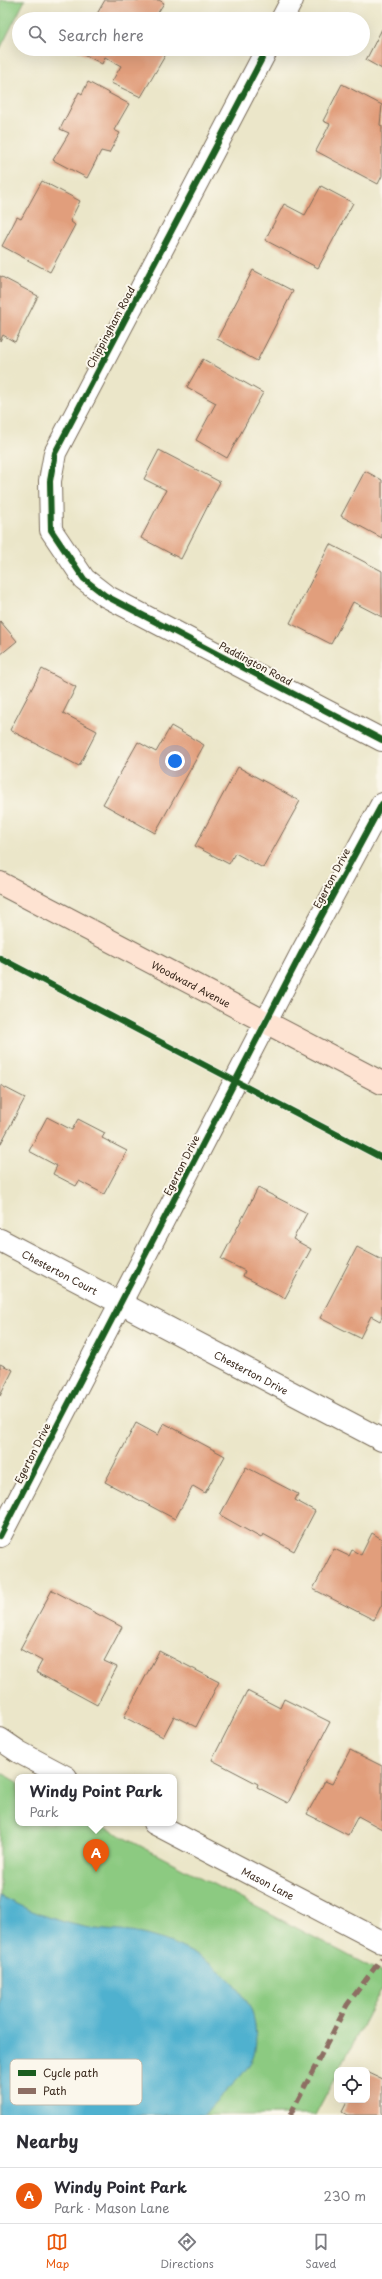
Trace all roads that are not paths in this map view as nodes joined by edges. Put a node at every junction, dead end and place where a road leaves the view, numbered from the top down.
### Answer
1 (292, 0) edge
2 (286, 12) edge
3 (263, 56) edge
4 (121, 604) joint
5 (382, 740) edge
6 (382, 804) edge
7 (0, 883) edge
8 (266, 1022) junction
9 (382, 1083) edge
10 (0, 1240) edge
11 (120, 1303) junction
12 (382, 1440) edge
13 (0, 1536) edge
14 (0, 1739) edge
15 (60, 1774) edge
16 (160, 1826) edge
17 (382, 1942) edge

1 - 2 street
3 - 4 street, Chippingham Road
4 - 5 street, Paddington Road
6 - 8 street, Egerton Drive
7 - 8 main road, Woodward Avenue
8 - 9 main road, Woodward Avenue
8 - 11 street, Egerton Drive
10 - 11 street, Chesterton Court
11 - 12 street, Chesterton Drive
11 - 13 street, Egerton Drive
14 - 15 street
16 - 17 street, Mason Lane

